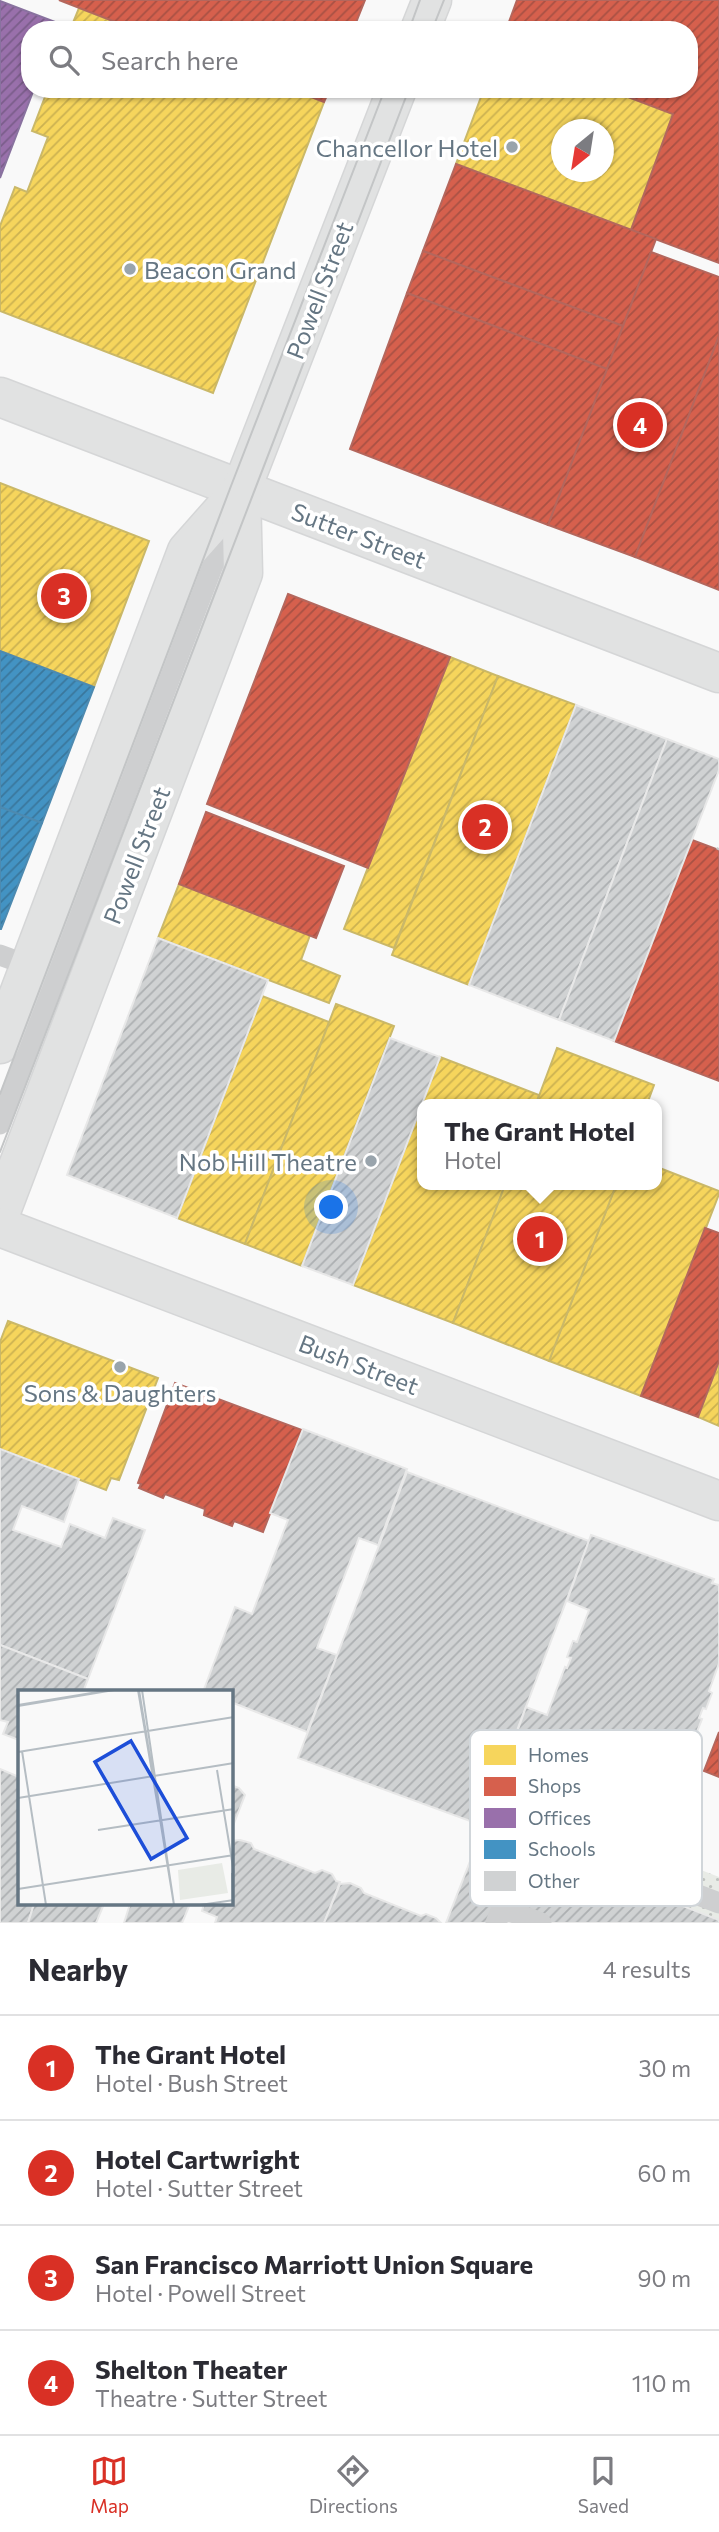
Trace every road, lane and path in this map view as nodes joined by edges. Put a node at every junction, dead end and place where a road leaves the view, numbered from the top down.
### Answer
1 (432, 0) edge
2 (424, 21) edge
3 (394, 98) edge
4 (0, 397) edge
5 (242, 490) junction
6 (719, 673) edge
7 (15, 961) edge
8 (0, 1044) edge
9 (0, 1124) edge
10 (0, 1214) edge
11 (0, 1227) edge
12 (719, 1501) edge
13 (702, 1896) edge
14 (719, 1903) edge
15 (496, 1923) edge
16 (541, 1923) edge

1 - 2 street
3 - 5 street, Powell Street
4 - 5 street, Sutter Street
5 - 6 street, Sutter Street
5 - 7 street, Powell Street
5 - 9 lane
5 - 10 street, Powell Street
7 - 8 street, Powell Street
11 - 12 street, Bush Street
13 - 14 lane
15 - 16 lane

